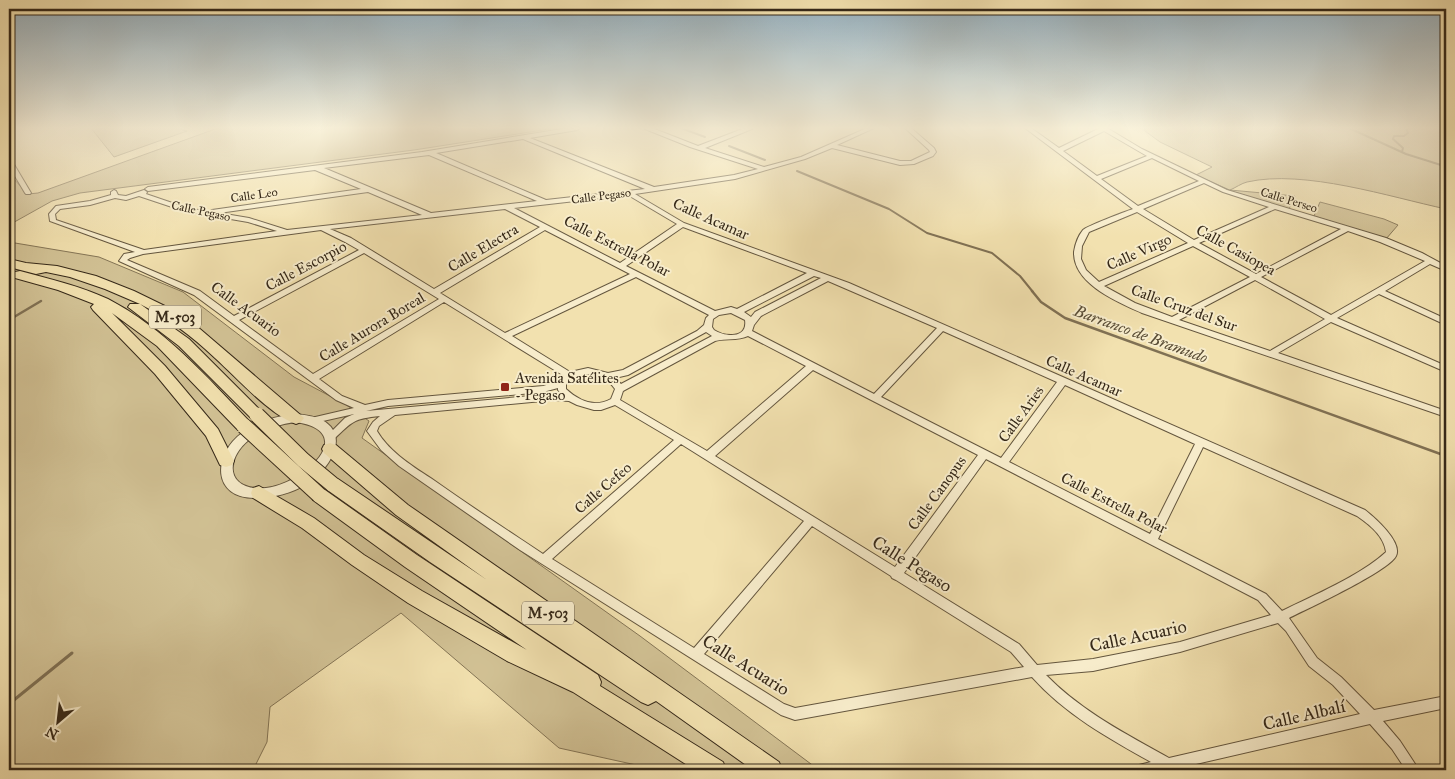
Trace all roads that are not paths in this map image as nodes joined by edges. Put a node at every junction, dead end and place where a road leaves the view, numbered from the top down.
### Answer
1 (10, 164) edge
2 (344, 164) edge
3 (456, 164) edge
4 (590, 164) edge
5 (751, 164) edge
6 (780, 164) edge
7 (1077, 164) edge
8 (1132, 164) edge
9 (1169, 164) edge
10 (316, 168) junction
11 (766, 169) junction
12 (1096, 179) junction
13 (1204, 181) junction
14 (368, 190) junction
15 (654, 190) junction
16 (28, 193) dead end
17 (115, 193) joint
18 (629, 193) junction
19 (140, 194) junction
20 (544, 202) junction
21 (58, 207) joint
22 (506, 207) junction
23 (1274, 207) junction
24 (1140, 210) junction
25 (202, 214) junction
26 (430, 215) junction
27 (682, 224) junction
28 (545, 227) junction
29 (322, 228) junction
30 (1348, 229) junction
31 (287, 232) junction
32 (1194, 243) junction
33 (365, 250) junction
34 (143, 252) junction
35 (1430, 260) junction
36 (9, 263) edge
37 (620, 266) junction
38 (27, 267) junction
39 (1446, 269) edge
40 (9, 272) edge
41 (813, 273) junction
42 (636, 274) junction
43 (1256, 277) junction
44 (828, 278) junction
45 (50, 283) junction
46 (1097, 286) junction
47 (1379, 291) junction
48 (434, 293) junction
49 (444, 299) junction
50 (738, 312) junction
51 (714, 314) junction
52 (1332, 319) junction
53 (234, 320) junction
54 (1173, 320) junction
55 (1446, 322) edge
56 (707, 327) junction
57 (749, 328) junction
58 (942, 328) junction
59 (505, 336) junction
60 (719, 337) junction
61 (1272, 353) junction
62 (812, 366) junction
63 (1446, 369) edge
64 (569, 375) junction
65 (608, 376) junction
66 (313, 378) junction
67 (1063, 381) junction
68 (562, 383) junction
69 (619, 389) junction
70 (570, 398) junction
71 (875, 398) junction
72 (616, 401) junction
73 (363, 408) junction
74 (394, 412) junction
75 (1446, 414) edge
76 (296, 418) junction
77 (314, 420) junction
78 (680, 440) junction
79 (1201, 442) junction
80 (331, 443) junction
81 (984, 454) junction
82 (708, 456) junction
83 (226, 462) junction
84 (1002, 464) junction
85 (325, 489) junction
86 (259, 494) junction
87 (810, 521) junction
88 (1152, 541) junction
89 (545, 559) junction
90 (896, 575) junction
91 (1280, 617) junction
92 (696, 654) junction
93 (1034, 671) junction
94 (1446, 702) edge
95 (1372, 717) junction
96 (1174, 768) edge
97 (715, 770) edge
98 (722, 770) edge
99 (759, 770) edge
100 (771, 770) edge
101 (1144, 770) edge
102 (1413, 770) edge

1 - 16 street
2 - 10 street
3 - 20 street
4 - 15 street
5 - 11 street
6 - 11 street, Calle Pegaso
7 - 12 street, Calle Casiopea
8 - 12 street
9 - 13 street, Calle Perseo
10 - 14 street
10 - 19 street
11 - 15 street, Calle Pegaso
12 - 24 street, Calle Casiopea
13 - 23 street, Calle Perseo
13 - 24 street, Calle Cruz del Sur
14 - 25 street, Calle Leo
14 - 26 street
15 - 18 street, Calle Pegaso
17 - 19 street
17 - 21 street
18 - 20 street, Calle Pegaso
18 - 27 street, Calle Acamar
19 - 25 street, Calle Pegaso
20 - 22 street, Calle Pegaso
21 - 34 street
22 - 26 street, Calle Pegaso
22 - 28 street, Calle Estrella Polar
23 - 30 street, Calle Perseo
23 - 32 street, Calle Virgo
24 - 32 street, Calle Casiopea
24 - 46 street, Calle Cruz del Sur
25 - 31 street, Calle Pegaso
26 - 29 street, Calle Pegaso
27 - 37 street
27 - 41 street, Calle Acamar
28 - 37 street, Calle Estrella Polar
28 - 48 street, Calle Electra
29 - 31 street, Calle Pegaso
29 - 33 street
30 - 35 street, Calle Perseo
30 - 43 street
31 - 34 street
32 - 43 street, Calle Casiopea
32 - 46 street, Calle Virgo
33 - 48 street
33 - 53 street, Calle Escorpio
34 - 53 street, Calle Acuario
35 - 39 street, Calle Perseo
35 - 47 street
36 - 38 highway, M-503
37 - 42 street, Calle Estrella Polar
38 - 76 highway, M-503
38 - 85 highway, M-503, bridge
40 - 45 highway, M-503
41 - 44 street, Calle Acamar
41 - 50 street
42 - 51 street, Calle Estrella Polar
42 - 59 street
43 - 52 street, Calle Casiopea
43 - 54 street
44 - 57 street
44 - 58 street, Calle Acamar
45 - 83 highway, M-503
45 - 85 highway, M-503, bridge
46 - 54 street, Calle Cruz del Sur
47 - 52 street
47 - 55 street
48 - 49 street
49 - 59 street
49 - 66 street, Calle Aurora Boreal
50 - 51 street
50 - 57 street
51 - 56 street
52 - 61 street
52 - 63 street, Calle Casiopea
53 - 66 street, Calle Acuario
54 - 61 street, Calle Cruz del Sur
56 - 60 street
56 - 65 street
57 - 60 street
57 - 62 street, Calle Estrella Polar
58 - 67 street, Calle Acamar
58 - 71 street
59 - 64 street
60 - 69 street
61 - 75 street, Calle Cruz del Sur
62 - 71 street, Calle Estrella Polar
62 - 82 street
64 - 65 street
64 - 68 street
65 - 69 street
66 - 73 street, Calle Acuario
67 - 79 street, Calle Acamar
67 - 84 street, Calle Aries
68 - 70 street
68 - 73 street
69 - 72 street
70 - 72 street
70 - 74 street
71 - 81 street, Calle Estrella Polar
72 - 78 street, Calle Pegaso
73 - 77 street
74 - 80 street
74 - 89 street, Calle Acuario
76 - 77 street
76 - 83 street
77 - 80 street
78 - 82 street, Calle Pegaso
78 - 89 street, Calle Cefeo
79 - 88 street
79 - 91 street, Calle Acamar
80 - 86 street
80 - 100 highway, M-503
81 - 84 street, Calle Estrella Polar
81 - 90 street, Calle Canopus
82 - 87 street, Calle Pegaso
83 - 86 street
84 - 88 street, Calle Estrella Polar
85 - 98 highway, M-503
85 - 99 highway, M-503
86 - 97 highway
87 - 90 street, Calle Pegaso
87 - 92 street
88 - 91 street, Calle Estrella Polar
89 - 92 street, Calle Acuario
90 - 93 street, Calle Pegaso
91 - 93 street, Calle Acuario
91 - 95 street, Calle Estrella Polar
92 - 93 street, Calle Acuario
93 - 96 street, Calle Pegaso
94 - 95 street, Calle Albalí
95 - 96 street, Calle Albalí
95 - 102 street, Calle Estrella Polar
96 - 101 street

